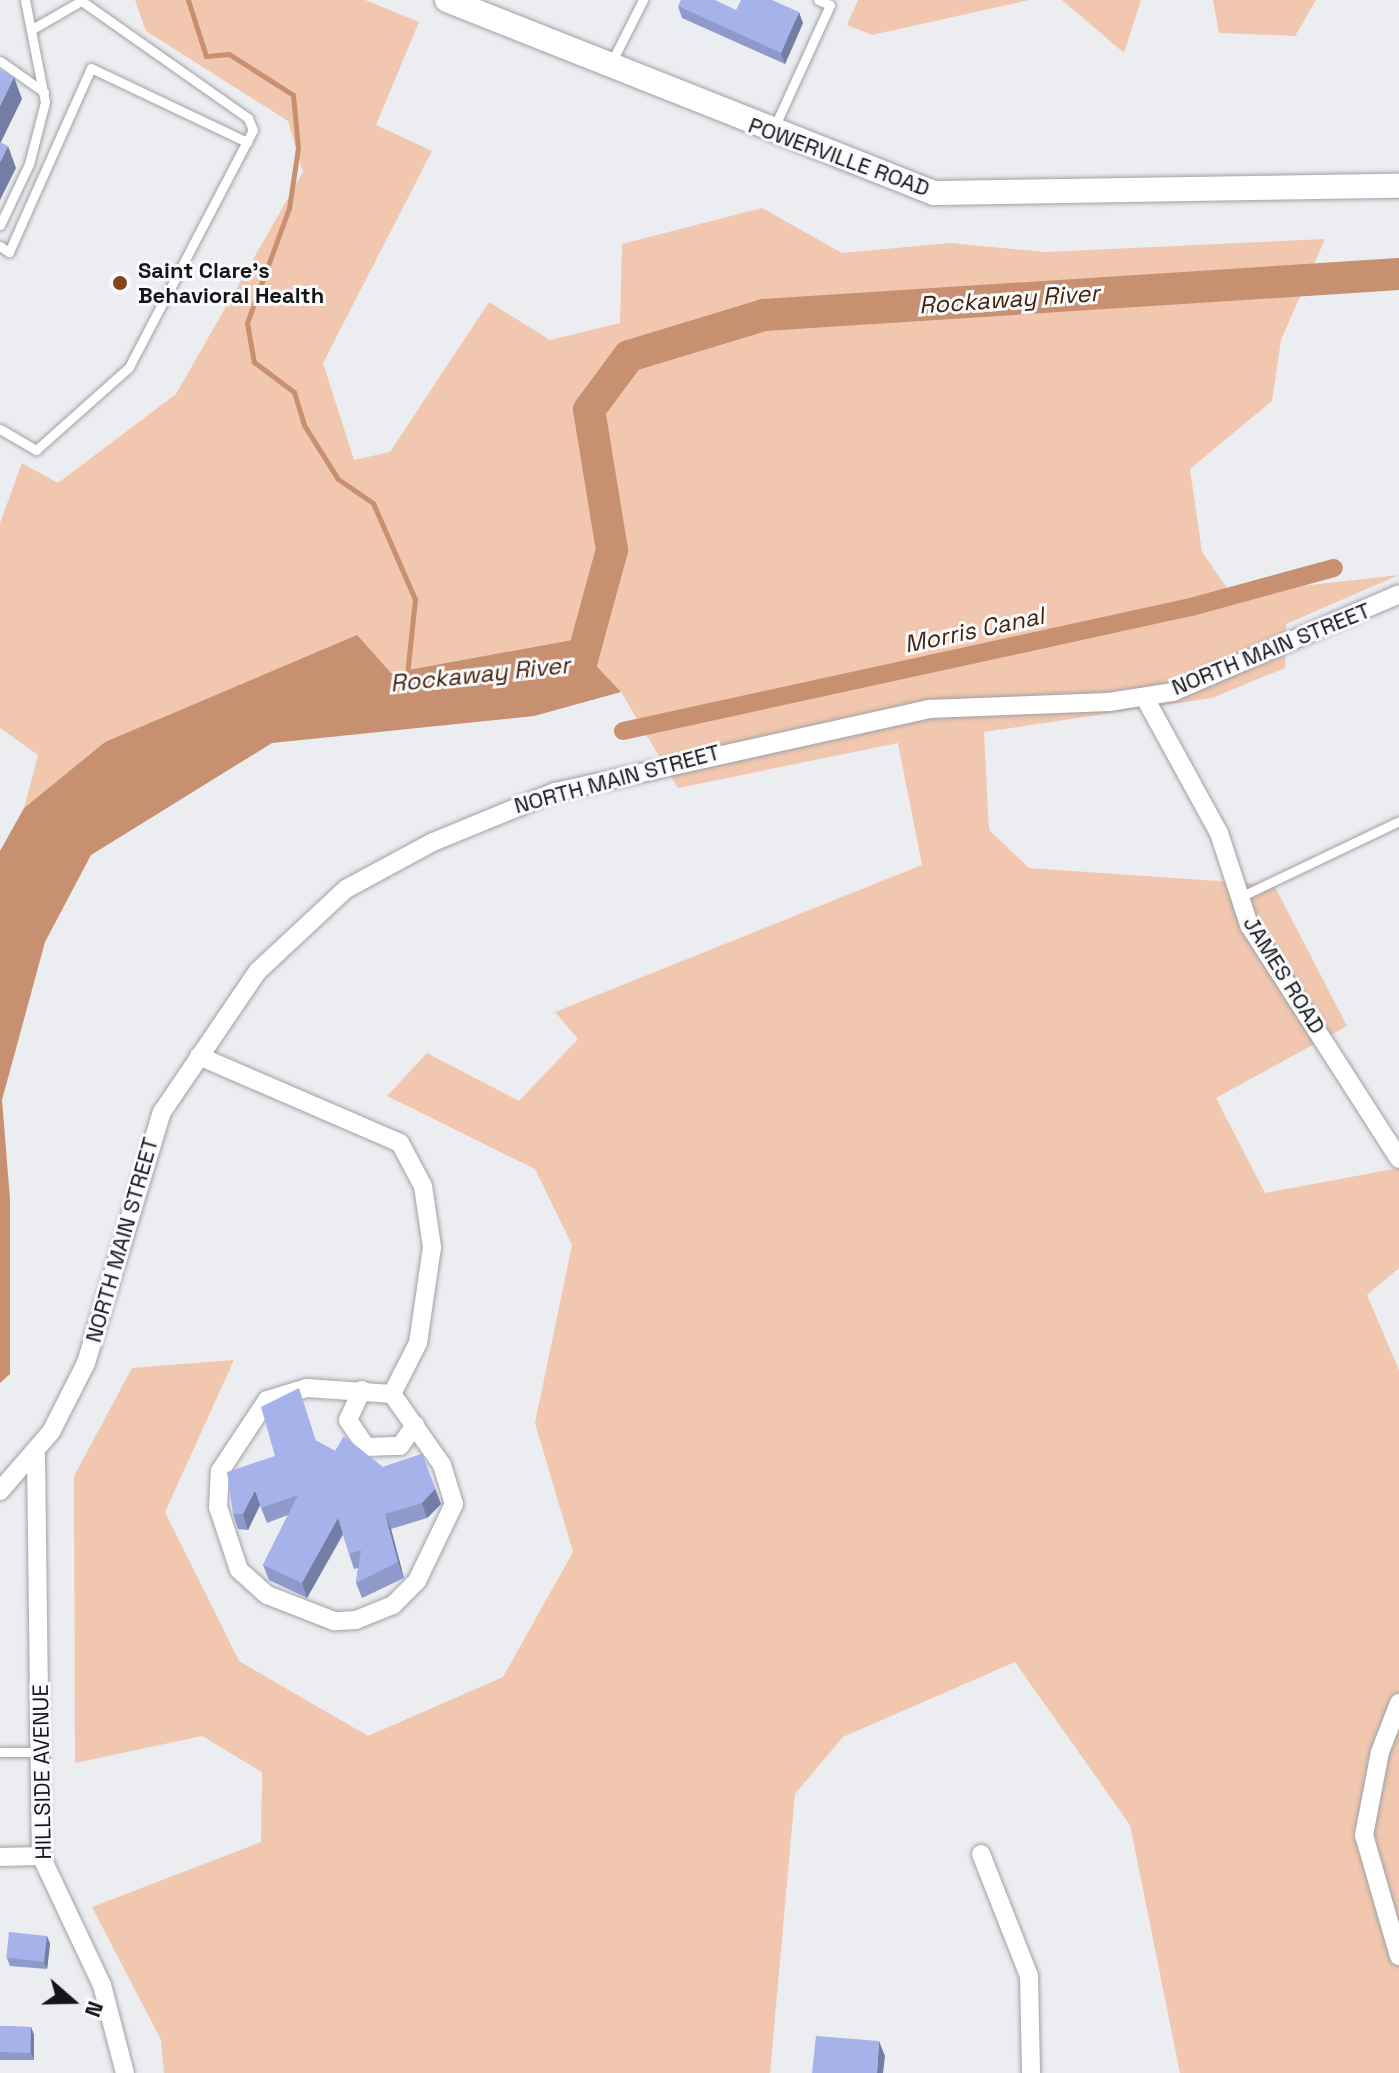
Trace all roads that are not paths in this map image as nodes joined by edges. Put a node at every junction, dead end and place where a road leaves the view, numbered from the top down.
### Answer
1 (25, 0) edge
2 (81, 0) edge
3 (447, 0) edge
4 (643, 0) edge
5 (818, 0) edge
6 (34, 28) junction
7 (0, 61) edge
8 (609, 66) junction
9 (44, 92) junction
10 (772, 133) junction
11 (247, 142) junction
12 (1399, 186) edge
13 (0, 225) edge
14 (4, 249) edge
15 (0, 429) edge
16 (1399, 594) edge
17 (1145, 698) junction
18 (1399, 821) edge
19 (1240, 897) junction
20 (199, 1056) junction
21 (1399, 1159) edge
22 (362, 1390) junction
23 (392, 1394) junction
24 (415, 1425) junction
25 (36, 1454) junction
26 (0, 1491) edge
27 (1399, 1703) edge
28 (0, 1752) edge
29 (40, 1752) junction
30 (981, 1854) dead end
31 (41, 1856) junction
32 (0, 1857) edge
33 (1399, 1956) edge
34 (125, 2073) edge
35 (1031, 2073) edge

1 - 6 lane
2 - 6 lane
2 - 11 lane
3 - 8 main road, POWERVILLE ROAD
4 - 8 lane
5 - 10 lane
6 - 9 lane
7 - 9 lane
8 - 10 main road, POWERVILLE ROAD
9 - 13 lane
10 - 12 main road, POWERVILLE ROAD
11 - 14 lane
11 - 15 lane
16 - 17 street, NORTH MAIN STREET
17 - 19 street, JAMES ROAD
17 - 20 street, NORTH MAIN STREET
18 - 19 lane
19 - 21 street, JAMES ROAD
20 - 23 street
20 - 25 street, NORTH MAIN STREET
22 - 23 street
22 - 24 street
22 - 24 street
23 - 24 street
25 - 26 street, NORTH MAIN STREET
25 - 29 street, HILLSIDE AVENUE
27 - 33 street
28 - 29 lane
29 - 31 street, HILLSIDE AVENUE
30 - 35 street
31 - 32 street
31 - 34 street, HILLSIDE AVENUE

